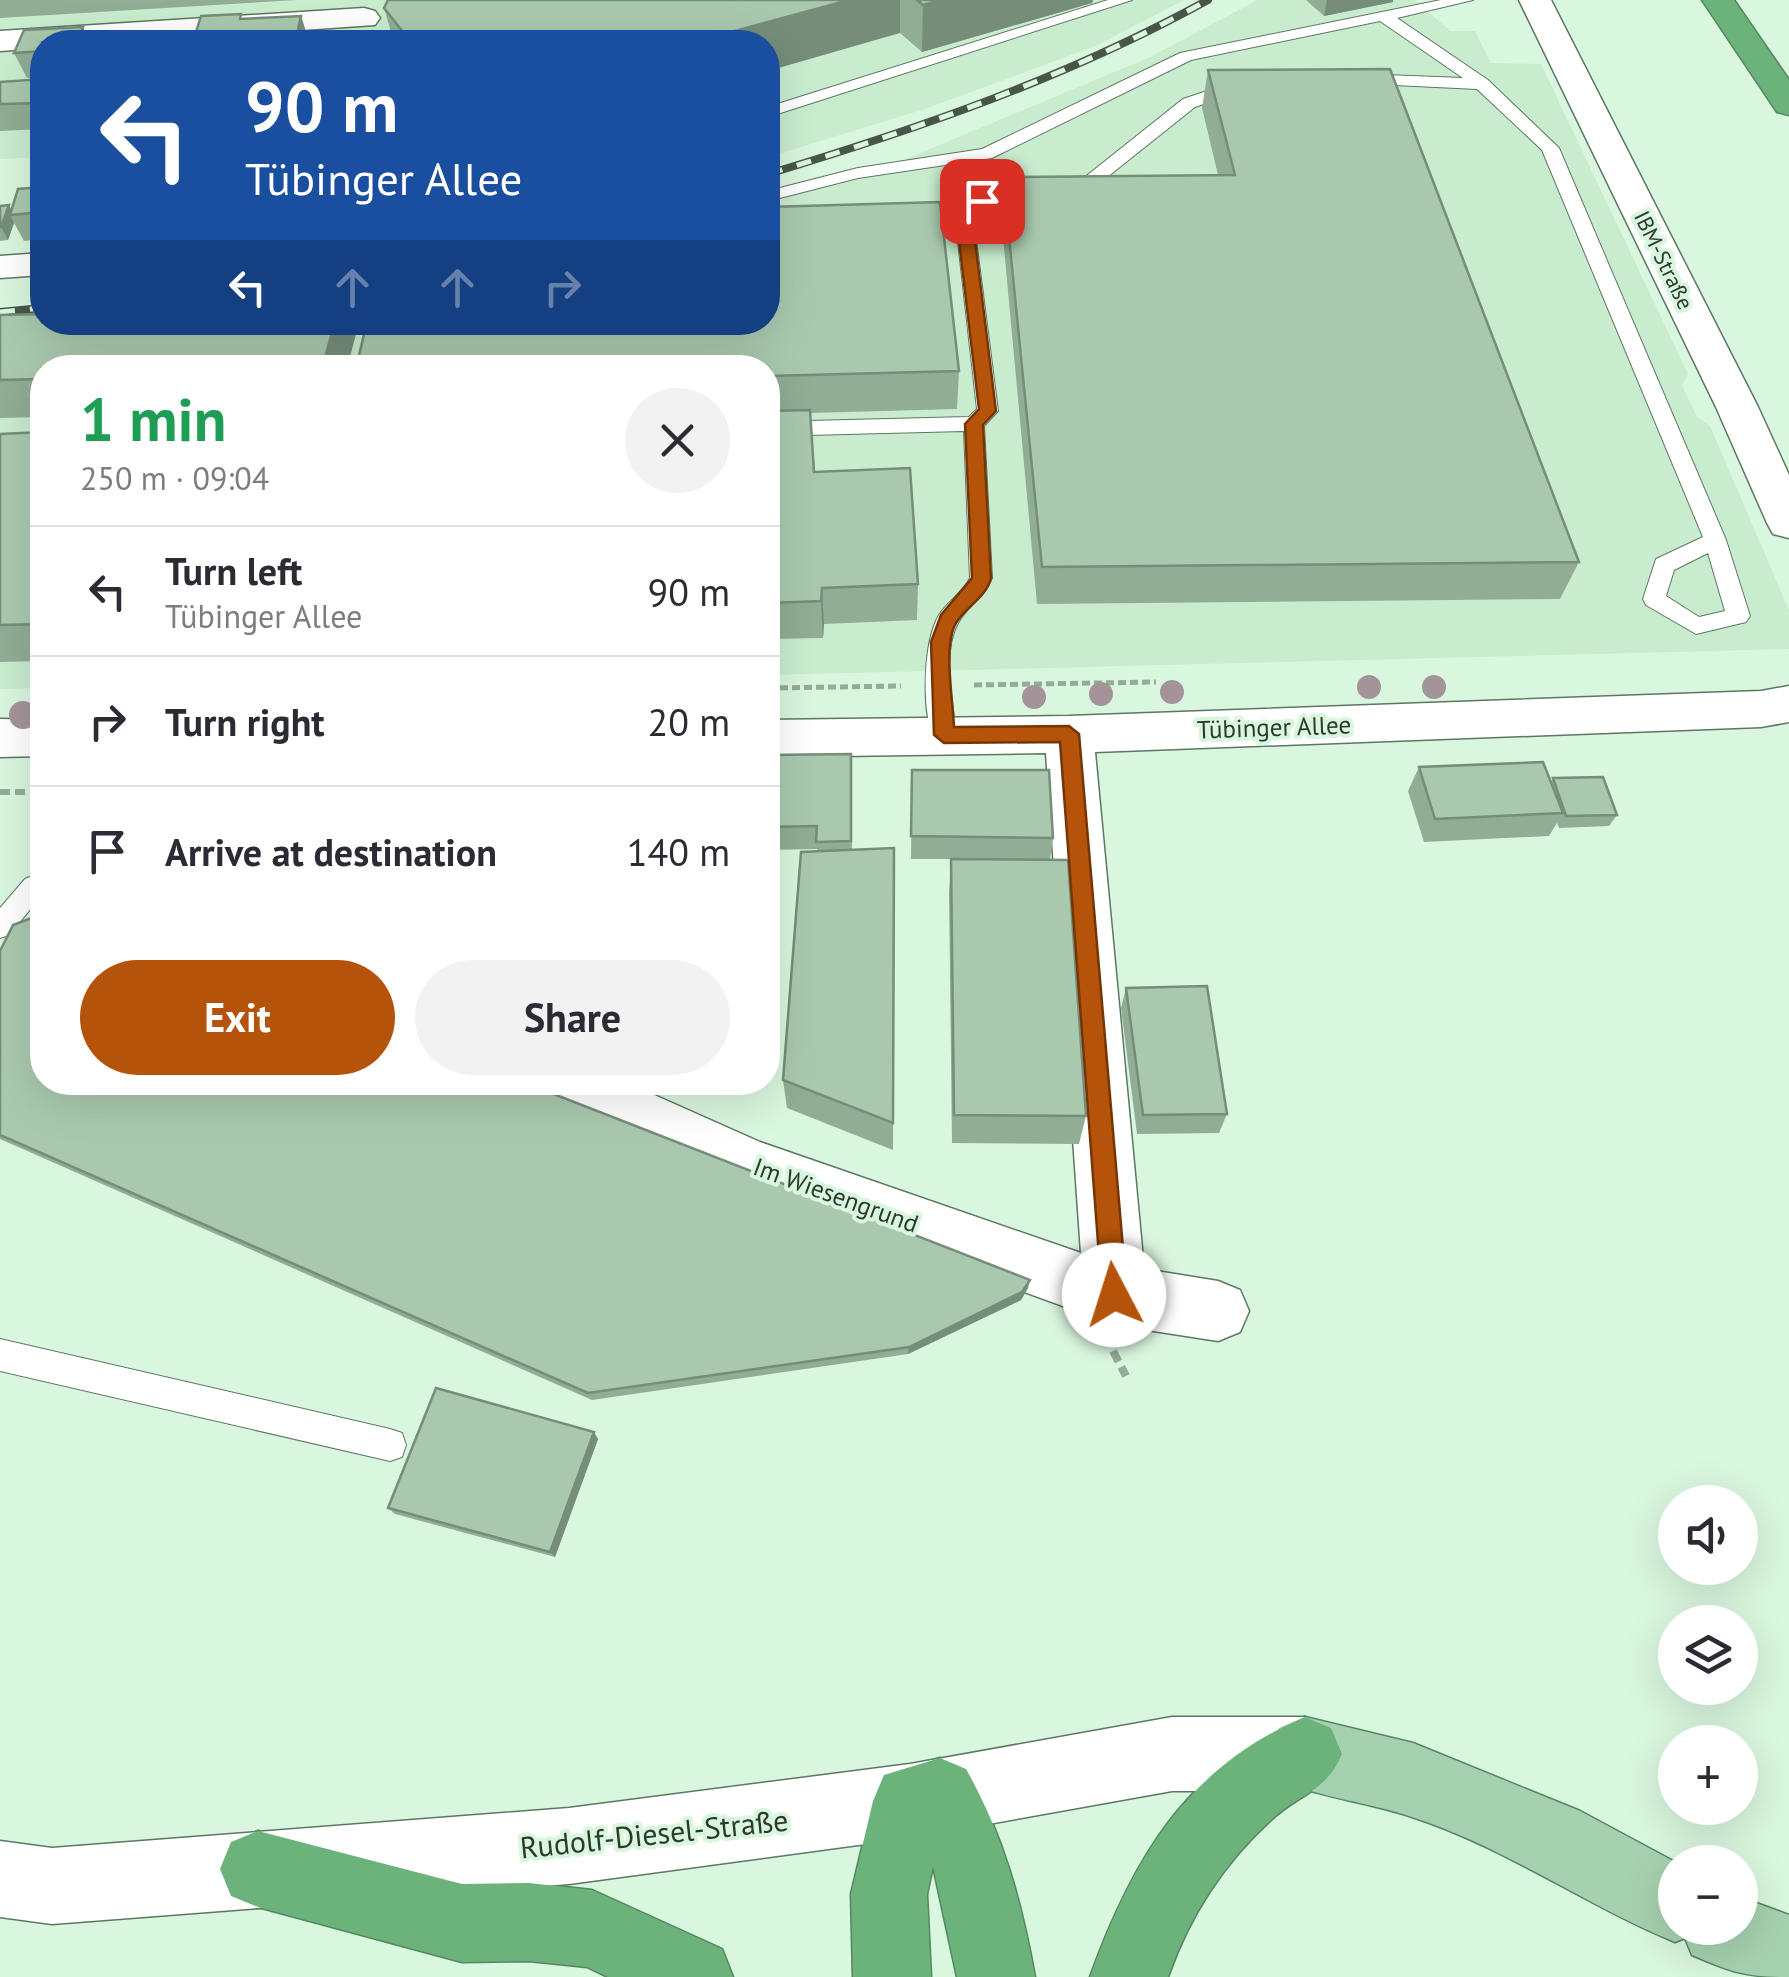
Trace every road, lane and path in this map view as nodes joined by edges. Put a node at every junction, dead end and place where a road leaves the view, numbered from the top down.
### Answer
1 (1124, 0) edge
2 (1465, 0) edge
3 (1535, 0) edge
4 (1718, 0) edge
5 (1746, 0) edge
6 (1383, 16) junction
7 (363, 20) edge
8 (190, 30) edge
9 (30, 39) edge
10 (0, 41) edge
11 (1789, 59) edge
12 (1348, 78) edge
13 (1260, 81) edge
14 (1482, 84) junction
15 (1789, 105) edge
16 (780, 108) edge
17 (780, 193) edge
18 (30, 265) edge
19 (0, 267) edge
20 (974, 424) junction
21 (780, 429) edge
22 (1789, 523) edge
23 (1715, 540) junction
24 (1784, 706) edge
25 (1069, 734) junction
26 (944, 735) junction
27 (0, 738) edge
28 (30, 738) edge
29 (780, 738) edge
30 (0, 792) edge
31 (30, 792) edge
32 (30, 892) edge
33 (0, 927) edge
34 (592, 1095) edge
35 (1114, 1295) junction
36 (1218, 1311) dead end
37 (0, 1355) edge
38 (390, 1445) dead end
39 (1305, 1754) junction
40 (925, 1798) junction
41 (258, 1869) junction
42 (0, 1880) edge
43 (1658, 1895) edge
44 (1758, 1942) edge
45 (1789, 1954) edge
46 (694, 1977) edge
47 (892, 1977) edge
48 (996, 1977) edge
49 (1129, 1977) edge

1 - 16 lane
2 - 6 lane
3 - 22 street, IBM-Straße
4 - 15 highway
5 - 11 highway
6 - 14 lane
6 - 17 lane
7 - 8 street
9 - 10 street
12 - 14 lane
13 - 20 lane
14 - 23 lane
18 - 19 street
20 - 21 lane
20 - 26 lane
23 - 23 lane
24 - 25 street, Tübinger Allee
25 - 26 street, Tübinger Allee
25 - 35 street
26 - 29 street, Tübinger Allee
27 - 28 street
30 - 31 path
32 - 33 lane
34 - 35 street, Im Wiesengrund
35 - 36 street, Im Wiesengrund
37 - 38 lane
39 - 40 street, Rudolf-Diesel-Straße
39 - 43 main road
39 - 49 highway
40 - 41 street, Rudolf-Diesel-Straße
40 - 47 highway
40 - 48 highway
41 - 42 street, Rudolf-Diesel-Straße
41 - 46 highway
44 - 45 main road

